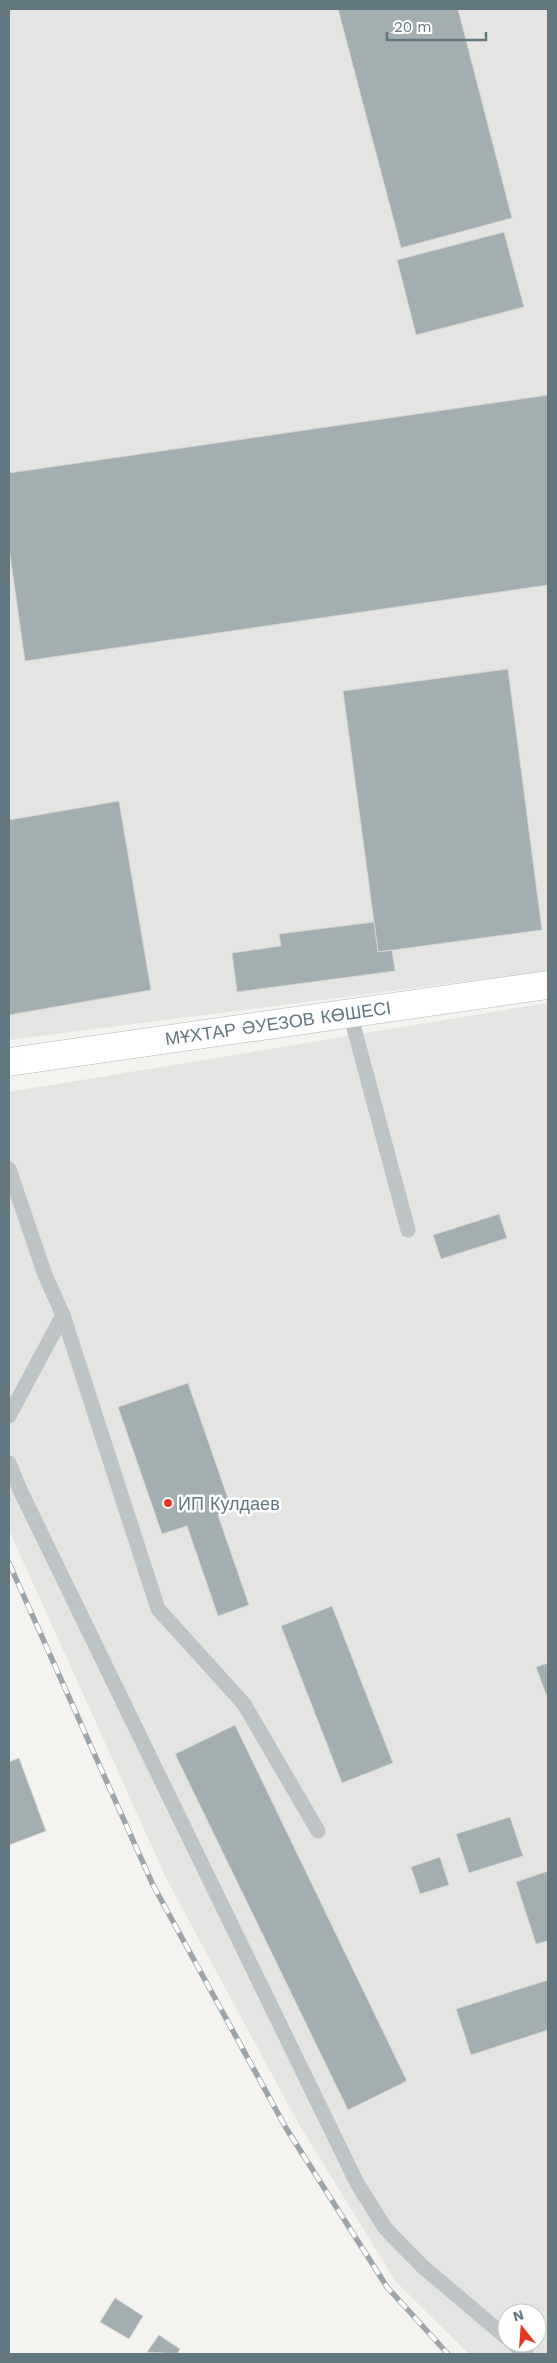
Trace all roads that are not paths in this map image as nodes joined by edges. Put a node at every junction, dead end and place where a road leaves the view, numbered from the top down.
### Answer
1 (548, 985) edge
2 (350, 1013) junction
3 (9, 1062) edge
4 (9, 1169) edge
5 (408, 1230) dead end
6 (62, 1315) junction
7 (9, 1416) edge
8 (9, 1463) edge
9 (318, 1831) dead end
10 (497, 2330) edge

1 - 2 street, МҰХТАР ӘУЕЗОВ КӨШЕСІ
2 - 3 street, МҰХТАР ӘУЕЗОВ КӨШЕСІ
2 - 5 lane
4 - 6 lane
6 - 7 lane
6 - 9 lane
8 - 10 lane

